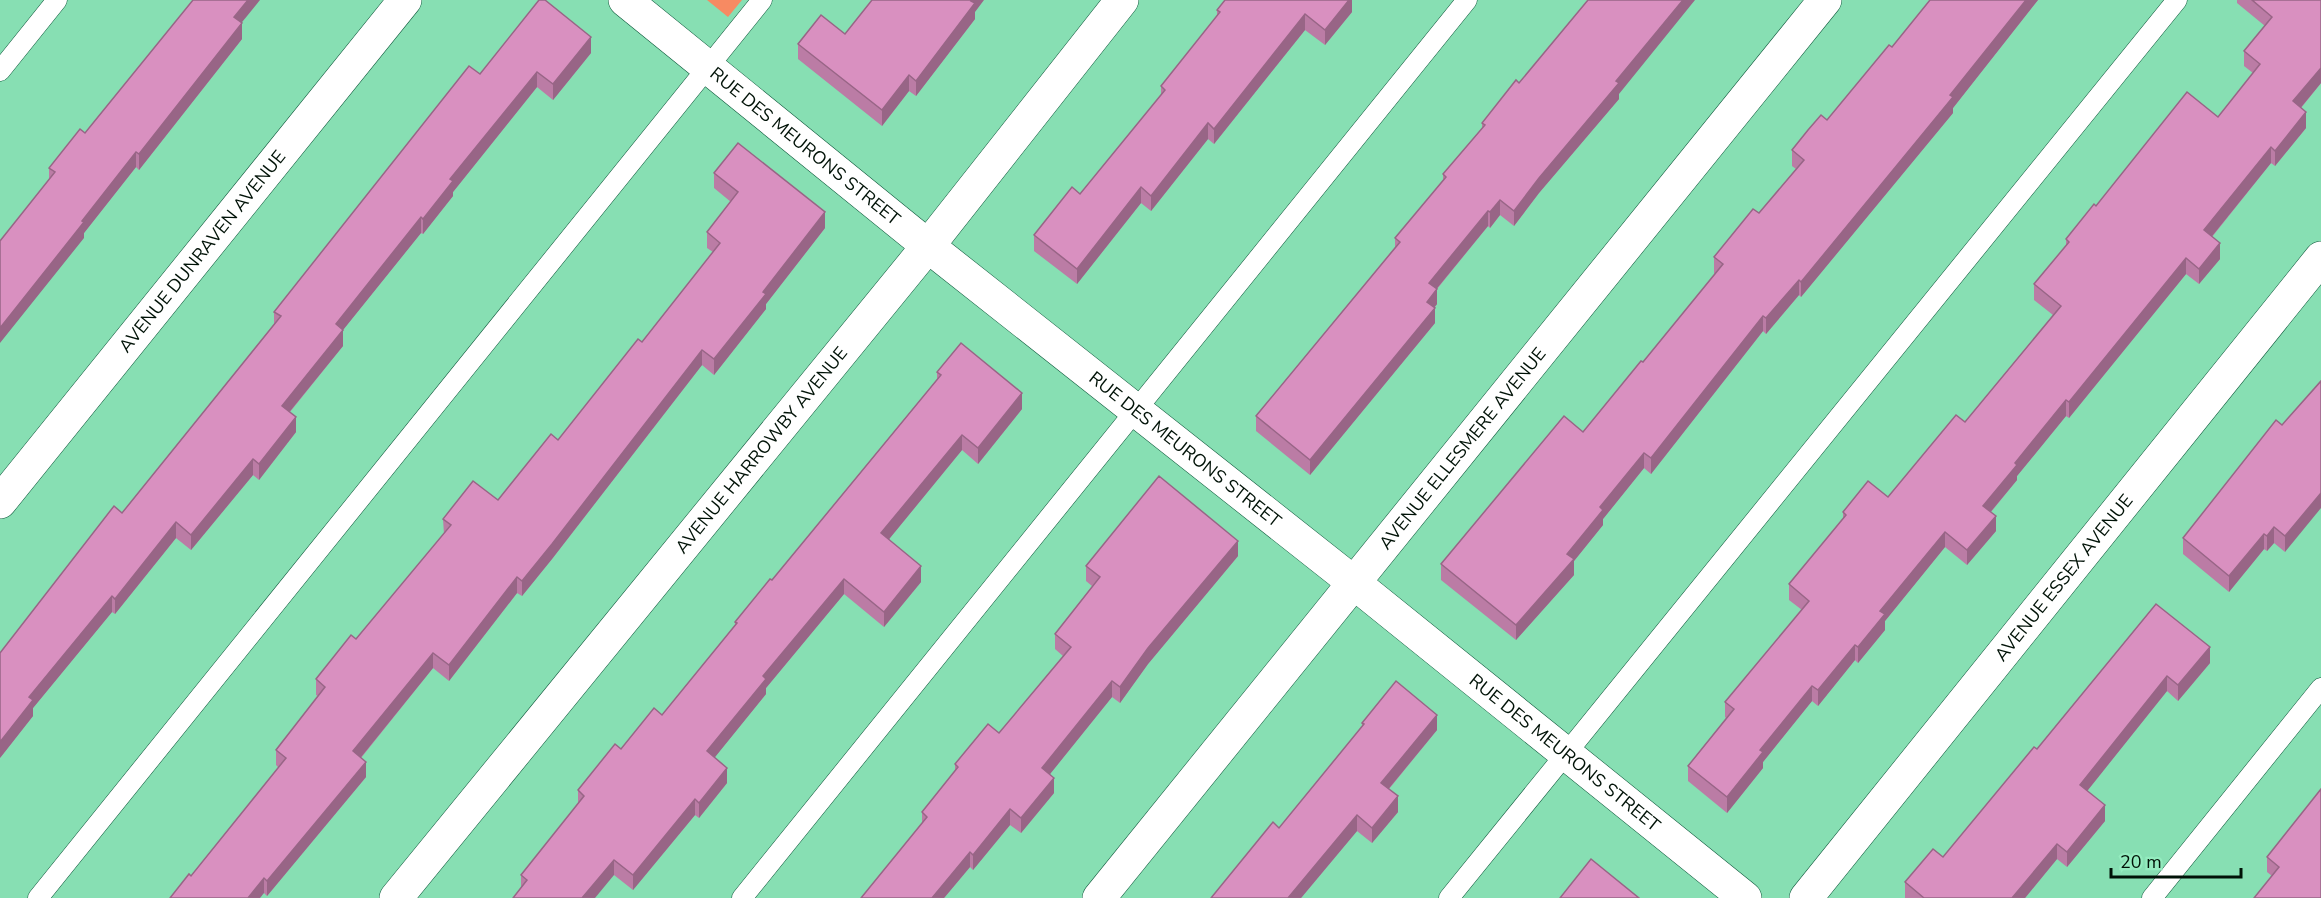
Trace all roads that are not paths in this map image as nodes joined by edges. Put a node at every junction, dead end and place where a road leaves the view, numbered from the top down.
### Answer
1 (57, 0) edge
2 (405, 0) edge
3 (625, 0) edge
4 (762, 0) edge
5 (1122, 0) edge
6 (1467, 0) edge
7 (1825, 0) edge
8 (2177, 0) edge
9 (708, 68) junction
10 (0, 71) edge
11 (928, 246) junction
12 (2321, 258) edge
13 (1135, 410) junction
14 (0, 502) edge
15 (1353, 582) junction
16 (2321, 688) edge
17 (1566, 754) junction
18 (38, 898) edge
19 (396, 898) edge
20 (742, 898) edge
21 (1099, 898) edge
22 (1449, 898) edge
23 (1745, 898) edge
24 (1806, 898) edge
25 (2152, 898) edge

1 - 10 lane
2 - 14 street, AVENUE DUNRAVEN AVENUE
3 - 9 street, RUE DES MEURONS STREET
4 - 9 lane
5 - 11 street, AVENUE HARROWBY AVENUE
6 - 13 lane
7 - 15 street, AVENUE ELLESMERE AVENUE
8 - 17 lane
9 - 11 street, RUE DES MEURONS STREET
9 - 18 lane
11 - 13 street, RUE DES MEURONS STREET
11 - 19 street, AVENUE HARROWBY AVENUE
12 - 24 street, AVENUE ESSEX AVENUE
13 - 15 street, RUE DES MEURONS STREET
13 - 20 lane
15 - 17 street, RUE DES MEURONS STREET
15 - 21 street, AVENUE ELLESMERE AVENUE
16 - 25 lane
17 - 22 lane
17 - 23 street, RUE DES MEURONS STREET

